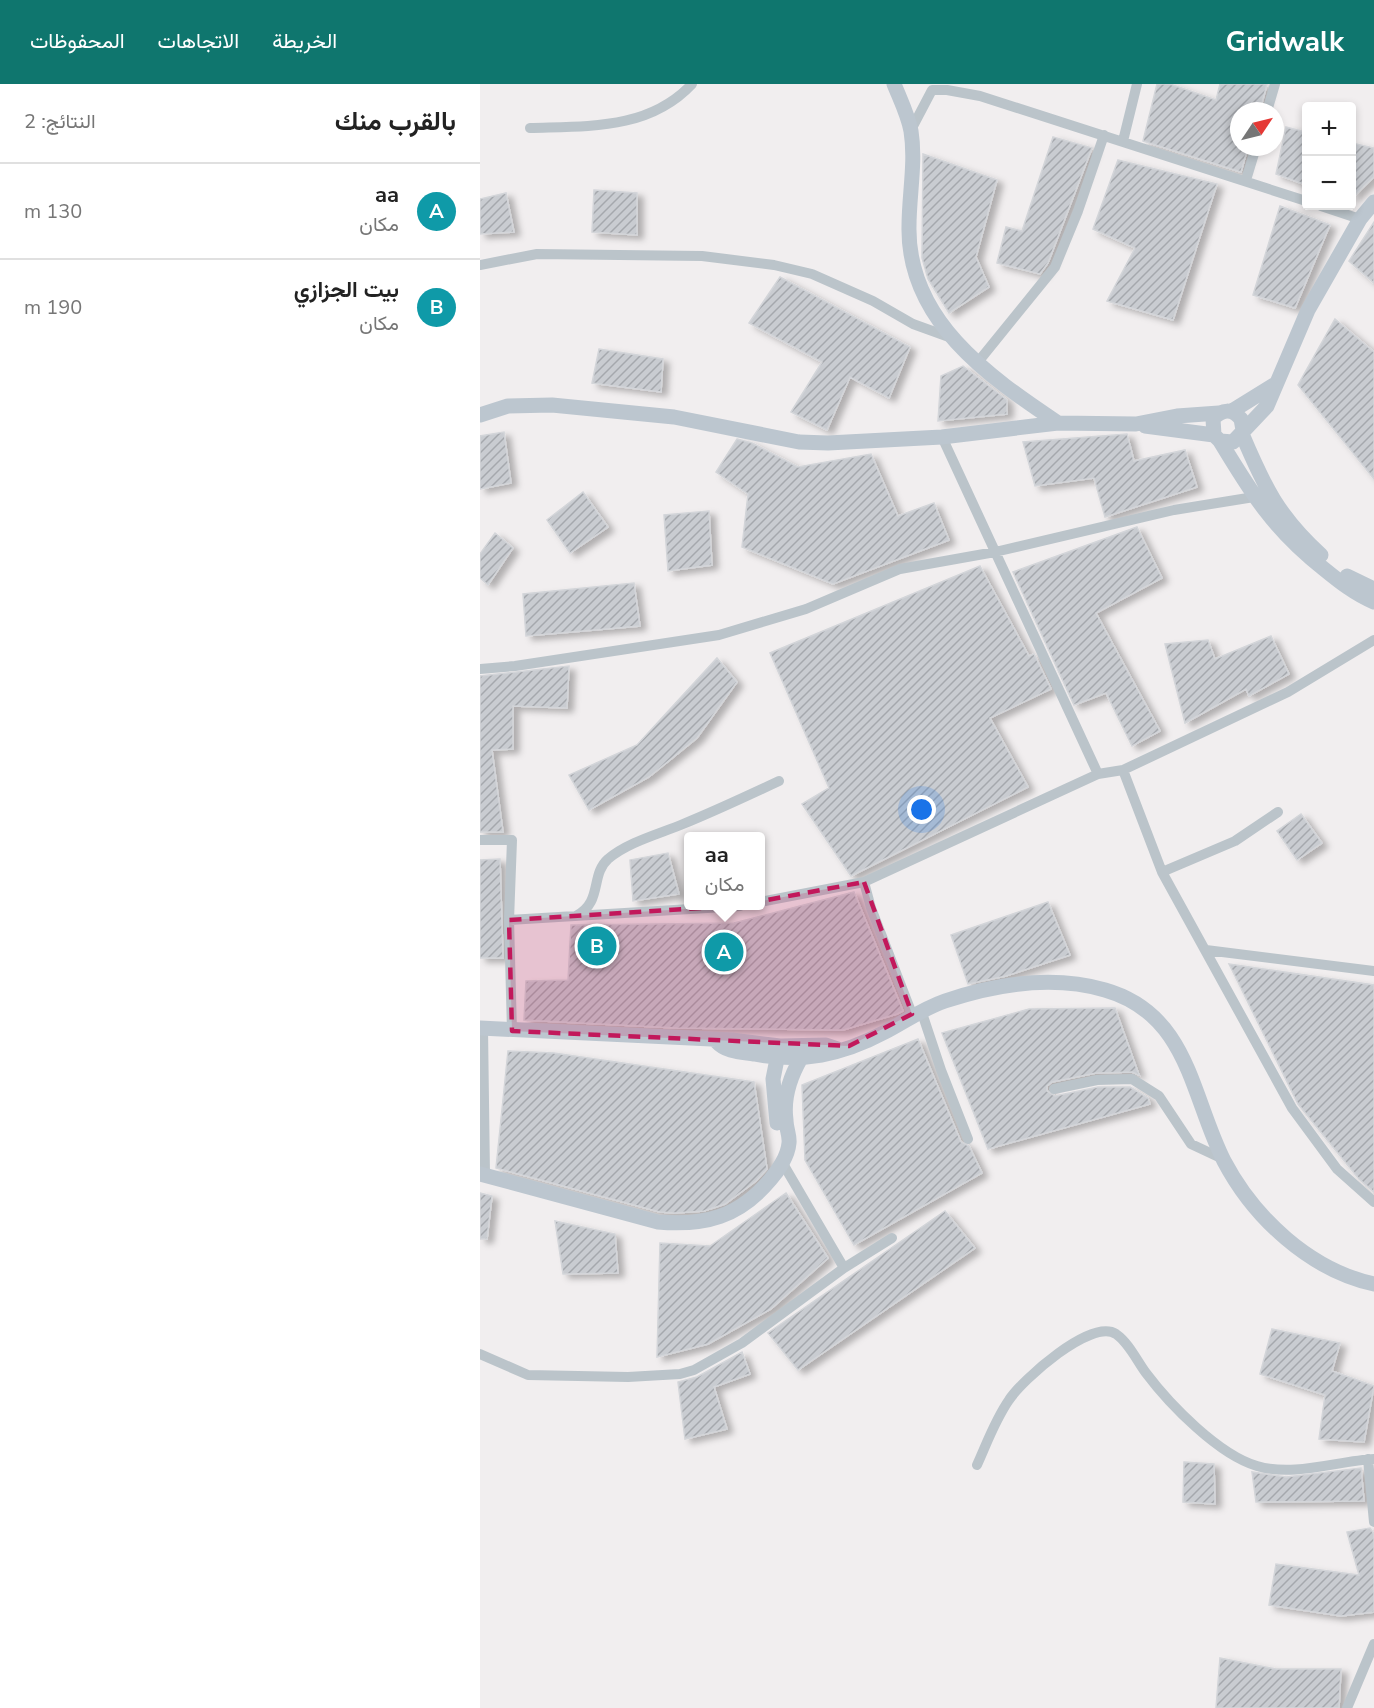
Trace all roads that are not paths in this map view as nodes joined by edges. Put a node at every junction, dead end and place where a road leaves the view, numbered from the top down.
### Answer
1 (692, 84) edge
2 (894, 84) edge
3 (1137, 84) edge
4 (1275, 84) edge
5 (933, 87) edge
6 (1270, 102) edge
7 (530, 128) dead end
8 (911, 129) junction
9 (1104, 135) junction
10 (1122, 141) junction
11 (1253, 156) edge
12 (1246, 180) junction
13 (1302, 200) edge
14 (1374, 202) edge
15 (1333, 210) edge
16 (1360, 219) junction
17 (480, 265) edge
18 (949, 337) junction
19 (978, 362) junction
20 (1274, 385) junction
21 (1226, 412) junction
22 (480, 415) edge
23 (1058, 423) junction
24 (1136, 424) junction
25 (1243, 432) junction
26 (942, 437) junction
27 (1217, 438) junction
28 (1254, 496) junction
29 (1299, 543) junction
30 (995, 552) junction
31 (1374, 589) edge
32 (1374, 602) edge
33 (1374, 640) edge
34 (480, 669) edge
35 (1123, 770) junction
36 (1098, 774) junction
37 (779, 782) dead end
38 (1278, 812) dead end
39 (480, 840) edge
40 (1162, 872) junction
41 (864, 882) junction
42 (765, 901) edge
43 (684, 909) edge
44 (576, 916) junction
45 (509, 920) junction
46 (1206, 950) junction
47 (1374, 971) edge
48 (917, 1012) junction
49 (481, 1028) edge
50 (512, 1030) junction
51 (838, 1049) junction
52 (778, 1052) junction
53 (801, 1058) junction
54 (1054, 1089) dead end
55 (968, 1139) dead end
56 (785, 1156) junction
57 (1223, 1159) junction
58 (483, 1175) edge
59 (1374, 1202) edge
60 (892, 1238) dead end
61 (844, 1268) junction
62 (1374, 1284) edge
63 (480, 1354) edge
64 (1371, 1459) edge
65 (977, 1465) dead end
66 (1374, 1521) edge
67 (1374, 1644) edge
68 (1347, 1708) edge

1 - 7 street
2 - 8 street
3 - 10 street
4 - 6 street
5 - 8 street
5 - 9 street
8 - 18 street
9 - 10 street
9 - 19 street
10 - 12 street
11 - 12 street
12 - 13 street
14 - 16 street
15 - 16 street
16 - 20 street
17 - 18 street
18 - 19 street
19 - 23 street
20 - 21 street
20 - 25 street
21 - 24 street
21 - 25 street
21 - 27 street
22 - 26 street
23 - 24 street
23 - 26 street
24 - 27 street
25 - 27 street
25 - 29 street
26 - 30 street
27 - 28 street
28 - 29 street
28 - 30 street
29 - 31 street
29 - 32 street
30 - 34 street
30 - 36 street
33 - 35 street
35 - 36 street
35 - 40 street
36 - 41 street
37 - 44 street
38 - 40 street
39 - 45 street
40 - 46 street
41 - 42 street
41 - 48 street
43 - 44 street
44 - 45 street
45 - 50 street
46 - 47 street
46 - 59 street
48 - 51 street
48 - 55 street
48 - 57 street
49 - 50 street
49 - 58 street
50 - 52 street
51 - 52 street
51 - 53 street
52 - 53 street
52 - 56 street
53 - 56 street
54 - 57 street
56 - 58 street
56 - 61 street
57 - 62 street
60 - 61 street
61 - 63 street
64 - 65 street
64 - 66 street
67 - 68 street

